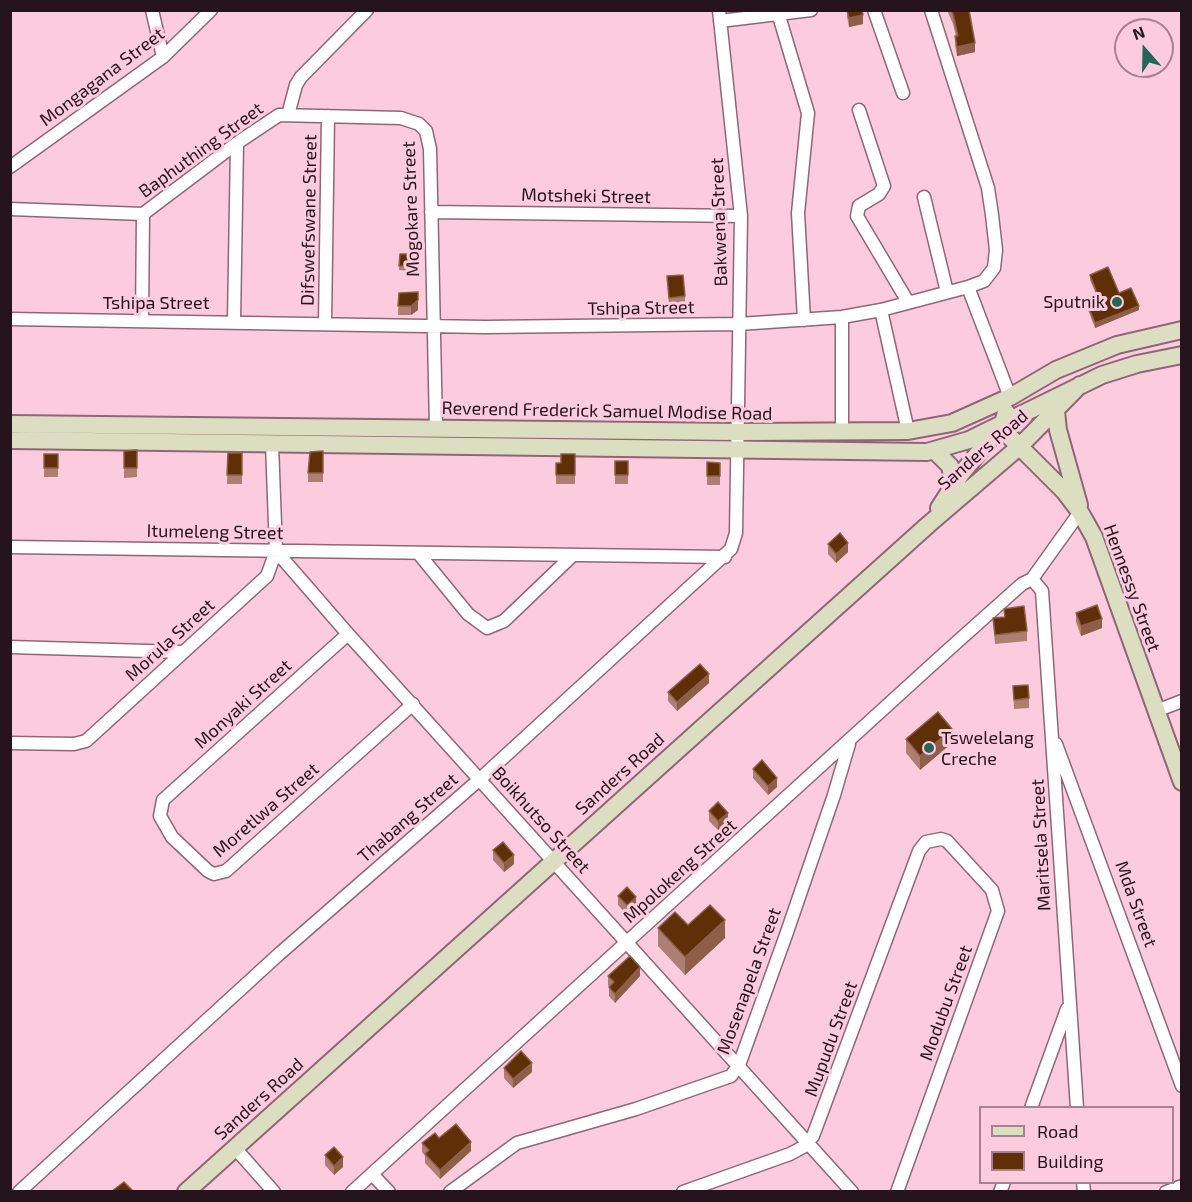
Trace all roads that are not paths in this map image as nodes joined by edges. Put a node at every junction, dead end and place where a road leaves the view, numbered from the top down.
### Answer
1 (152, 10) edge
2 (211, 10) edge
3 (367, 10) edge
4 (811, 10) edge
5 (874, 10) edge
6 (931, 10) edge
7 (719, 16) edge
8 (779, 16) junction
9 (164, 57) junction
10 (903, 93) dead end
11 (859, 110) dead end
12 (288, 115) junction
13 (328, 116) junction
14 (237, 143) junction
15 (10, 167) edge
16 (924, 197) dead end
17 (10, 209) edge
18 (431, 212) junction
19 (142, 214) junction
20 (741, 216) junction
21 (968, 287) junction
22 (947, 292) junction
23 (908, 302) junction
24 (881, 310) junction
25 (842, 317) junction
26 (10, 319) edge
27 (804, 320) junction
28 (142, 321) junction
29 (234, 321) junction
30 (325, 324) junction
31 (739, 324) junction
32 (432, 326) junction
33 (1182, 330) edge
34 (1182, 355) edge
35 (1080, 386) junction
36 (1010, 397) junction
37 (1056, 411) junction
38 (1003, 423) junction
39 (10, 424) edge
40 (435, 428) junction
41 (908, 431) junction
42 (739, 432) junction
43 (842, 433) junction
44 (10, 440) edge
45 (272, 444) junction
46 (1019, 447) junction
47 (738, 450) junction
48 (934, 450) junction
49 (954, 485) junction
50 (1080, 512) junction
51 (929, 524) junction
52 (10, 547) edge
53 (276, 551) junction
54 (419, 554) junction
55 (573, 555) junction
56 (725, 557) junction
57 (1032, 579) junction
58 (348, 634) junction
59 (10, 647) edge
60 (182, 652) junction
61 (1182, 701) edge
62 (413, 704) junction
63 (1156, 711) junction
64 (1053, 736) junction
65 (849, 742) junction
66 (10, 743) edge
67 (480, 779) junction
68 (1182, 782) edge
69 (164, 800) joint
70 (947, 841) joint
71 (553, 861) junction
72 (628, 942) junction
73 (1069, 1005) junction
74 (739, 1065) junction
75 (1182, 1086) edge
76 (1031, 1106) edge
77 (1077, 1106) edge
78 (808, 1143) junction
79 (235, 1148) junction
80 (372, 1174) junction
81 (1182, 1186) edge
82 (19, 1191) edge
83 (186, 1191) edge
84 (274, 1191) edge
85 (352, 1191) edge
86 (389, 1191) edge
87 (450, 1191) edge
88 (683, 1191) edge
89 (852, 1191) edge
90 (897, 1191) edge
91 (1166, 1191) edge

1 - 9 street
2 - 9 street, Mongagana Street
3 - 12 street, Baphuthing Street
4 - 8 street
5 - 10 street
6 - 21 street, Tshipa Street
7 - 8 street
7 - 20 street, Bakwena Street
8 - 27 street
9 - 15 street, Mongagana Street
11 - 23 street
12 - 13 street, Mogokare Street
12 - 14 street, Baphuthing Street
13 - 18 street, Mogokare Street
13 - 30 street, Difswefswane Street
14 - 19 street, Baphuthing Street
14 - 29 street
16 - 22 street
17 - 19 street
18 - 20 street, Motsheki Street
18 - 32 street, Mogokare Street
19 - 28 street, Baphuthing Street
20 - 31 street, Bakwena Street
21 - 22 street, Tshipa Street
21 - 36 street
22 - 23 street, Tshipa Street
23 - 24 street, Tshipa Street
24 - 25 street, Tshipa Street
24 - 41 street
25 - 27 street, Tshipa Street
25 - 43 street
26 - 28 street, Tshipa Street
27 - 31 street, Tshipa Street
28 - 29 street, Tshipa Street
29 - 30 street, Tshipa Street
30 - 32 street, Tshipa Street
31 - 32 street, Tshipa Street
31 - 42 street, Bakwena Street
32 - 40 street, Mogokare Street
33 - 36 main road, Reverend Frederick Samuel Modise Road
34 - 35 main road, Reverend Frederick Samuel Modise Road
35 - 37 main road, Sanders Road
35 - 38 main road, Reverend Frederick Samuel Modise Road
36 - 38 main road
36 - 41 main road, Reverend Frederick Samuel Modise Road
37 - 46 main road, Sanders Road
37 - 50 main road
38 - 46 main road, Hennessy Street
38 - 48 main road, Reverend Frederick Samuel Modise Road
38 - 49 main road
39 - 40 main road, Reverend Frederick Samuel Modise Road
40 - 42 main road, Reverend Frederick Samuel Modise Road
41 - 43 main road, Reverend Frederick Samuel Modise Road
42 - 43 main road, Reverend Frederick Samuel Modise Road
42 - 47 street, Thabang Street
44 - 45 main road, Reverend Frederick Samuel Modise Road
45 - 47 main road, Reverend Frederick Samuel Modise Road
45 - 53 street
46 - 50 main road, Hennessy Street
46 - 51 main road, Sanders Road
47 - 48 main road, Reverend Frederick Samuel Modise Road
47 - 56 street, Thabang Street
48 - 49 main road
49 - 51 main road
50 - 57 street, Mpolokeng Street
50 - 63 main road, Hennessy Street
51 - 71 main road, Sanders Road
52 - 53 street, Itumeleng Street
53 - 54 street, Itumeleng Street
53 - 58 street, Boikhutso Street
53 - 60 street, Morula Street
54 - 55 street, Itumeleng Street
54 - 55 street
55 - 56 street, Itumeleng Street
56 - 67 street, Thabang Street
57 - 64 street, Maritsela Street
57 - 65 street, Mpolokeng Street
58 - 62 street, Boikhutso Street
58 - 69 street, Monyaki Street
59 - 60 street
60 - 66 street, Morula Street
61 - 63 street
62 - 67 street, Boikhutso Street
62 - 69 street, Moretlwa Street
63 - 68 main road, Hennessy Street
64 - 73 street, Maritsela Street
64 - 75 street, Mda Street
65 - 72 street, Mpolokeng Street
65 - 74 street, Mosenapela Street
67 - 71 street, Boikhutso Street
67 - 82 street, Thabang Street
70 - 78 street, Mupudu Street
70 - 90 street, Modubu Street
71 - 72 street, Boikhutso Street
71 - 79 main road, Sanders Road
72 - 74 street, Boikhutso Street
72 - 80 street, Mpolokeng Street
73 - 76 street
73 - 77 street, Maritsela Street
74 - 78 street, Boikhutso Street
74 - 87 street, Mosenapela Street
78 - 88 street
78 - 89 street, Boikhutso Street
79 - 83 main road, Sanders Road
79 - 84 street
80 - 85 street, Mpolokeng Street
80 - 86 street
81 - 91 street

